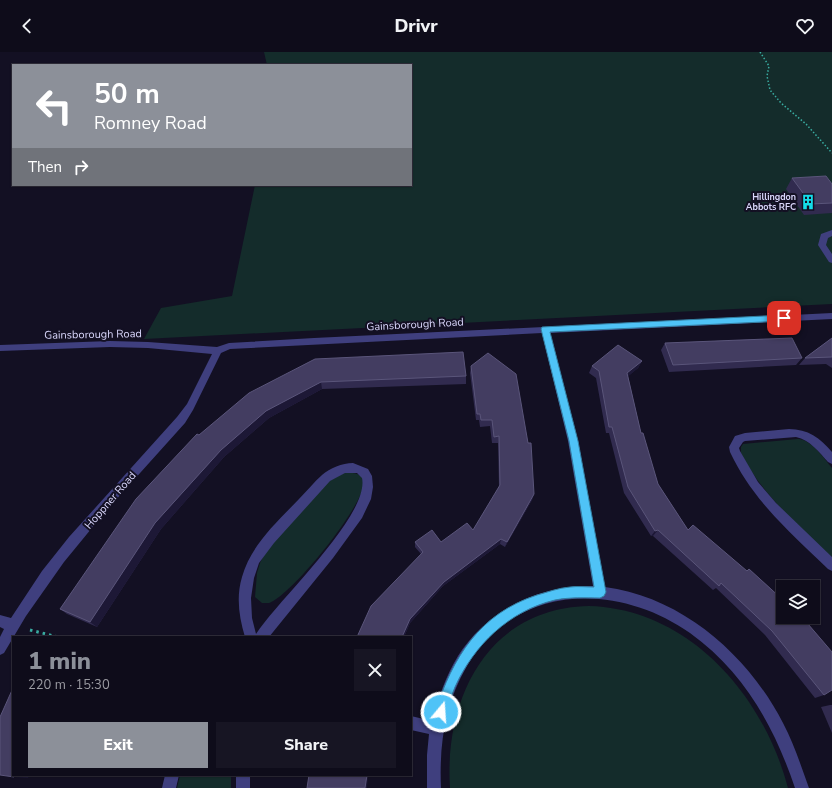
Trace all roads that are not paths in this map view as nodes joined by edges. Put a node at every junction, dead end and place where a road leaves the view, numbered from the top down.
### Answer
1 (832, 233) edge
2 (832, 260) edge
3 (832, 316) edge
4 (545, 329) junction
5 (0, 348) edge
6 (218, 351) junction
7 (832, 459) edge
8 (832, 565) edge
9 (600, 592) junction
10 (0, 621) edge
11 (12, 625) junction
12 (251, 636) edge
13 (262, 636) edge
14 (0, 649) edge
15 (412, 723) edge
16 (437, 729) junction
17 (172, 776) edge
18 (243, 776) edge
19 (169, 788) edge
20 (243, 788) edge
21 (434, 788) edge
22 (802, 788) edge

1 - 2 street
3 - 4 street, Gainsborough Road
4 - 6 street, Gainsborough Road
4 - 9 street
5 - 6 street, Gainsborough Road
6 - 11 street, Hoppner Road
7 - 8 street
9 - 16 street
9 - 22 street
10 - 11 street
11 - 14 street, Hoppner Road
12 - 13 street
15 - 16 street
16 - 21 street
17 - 19 street
18 - 20 street

